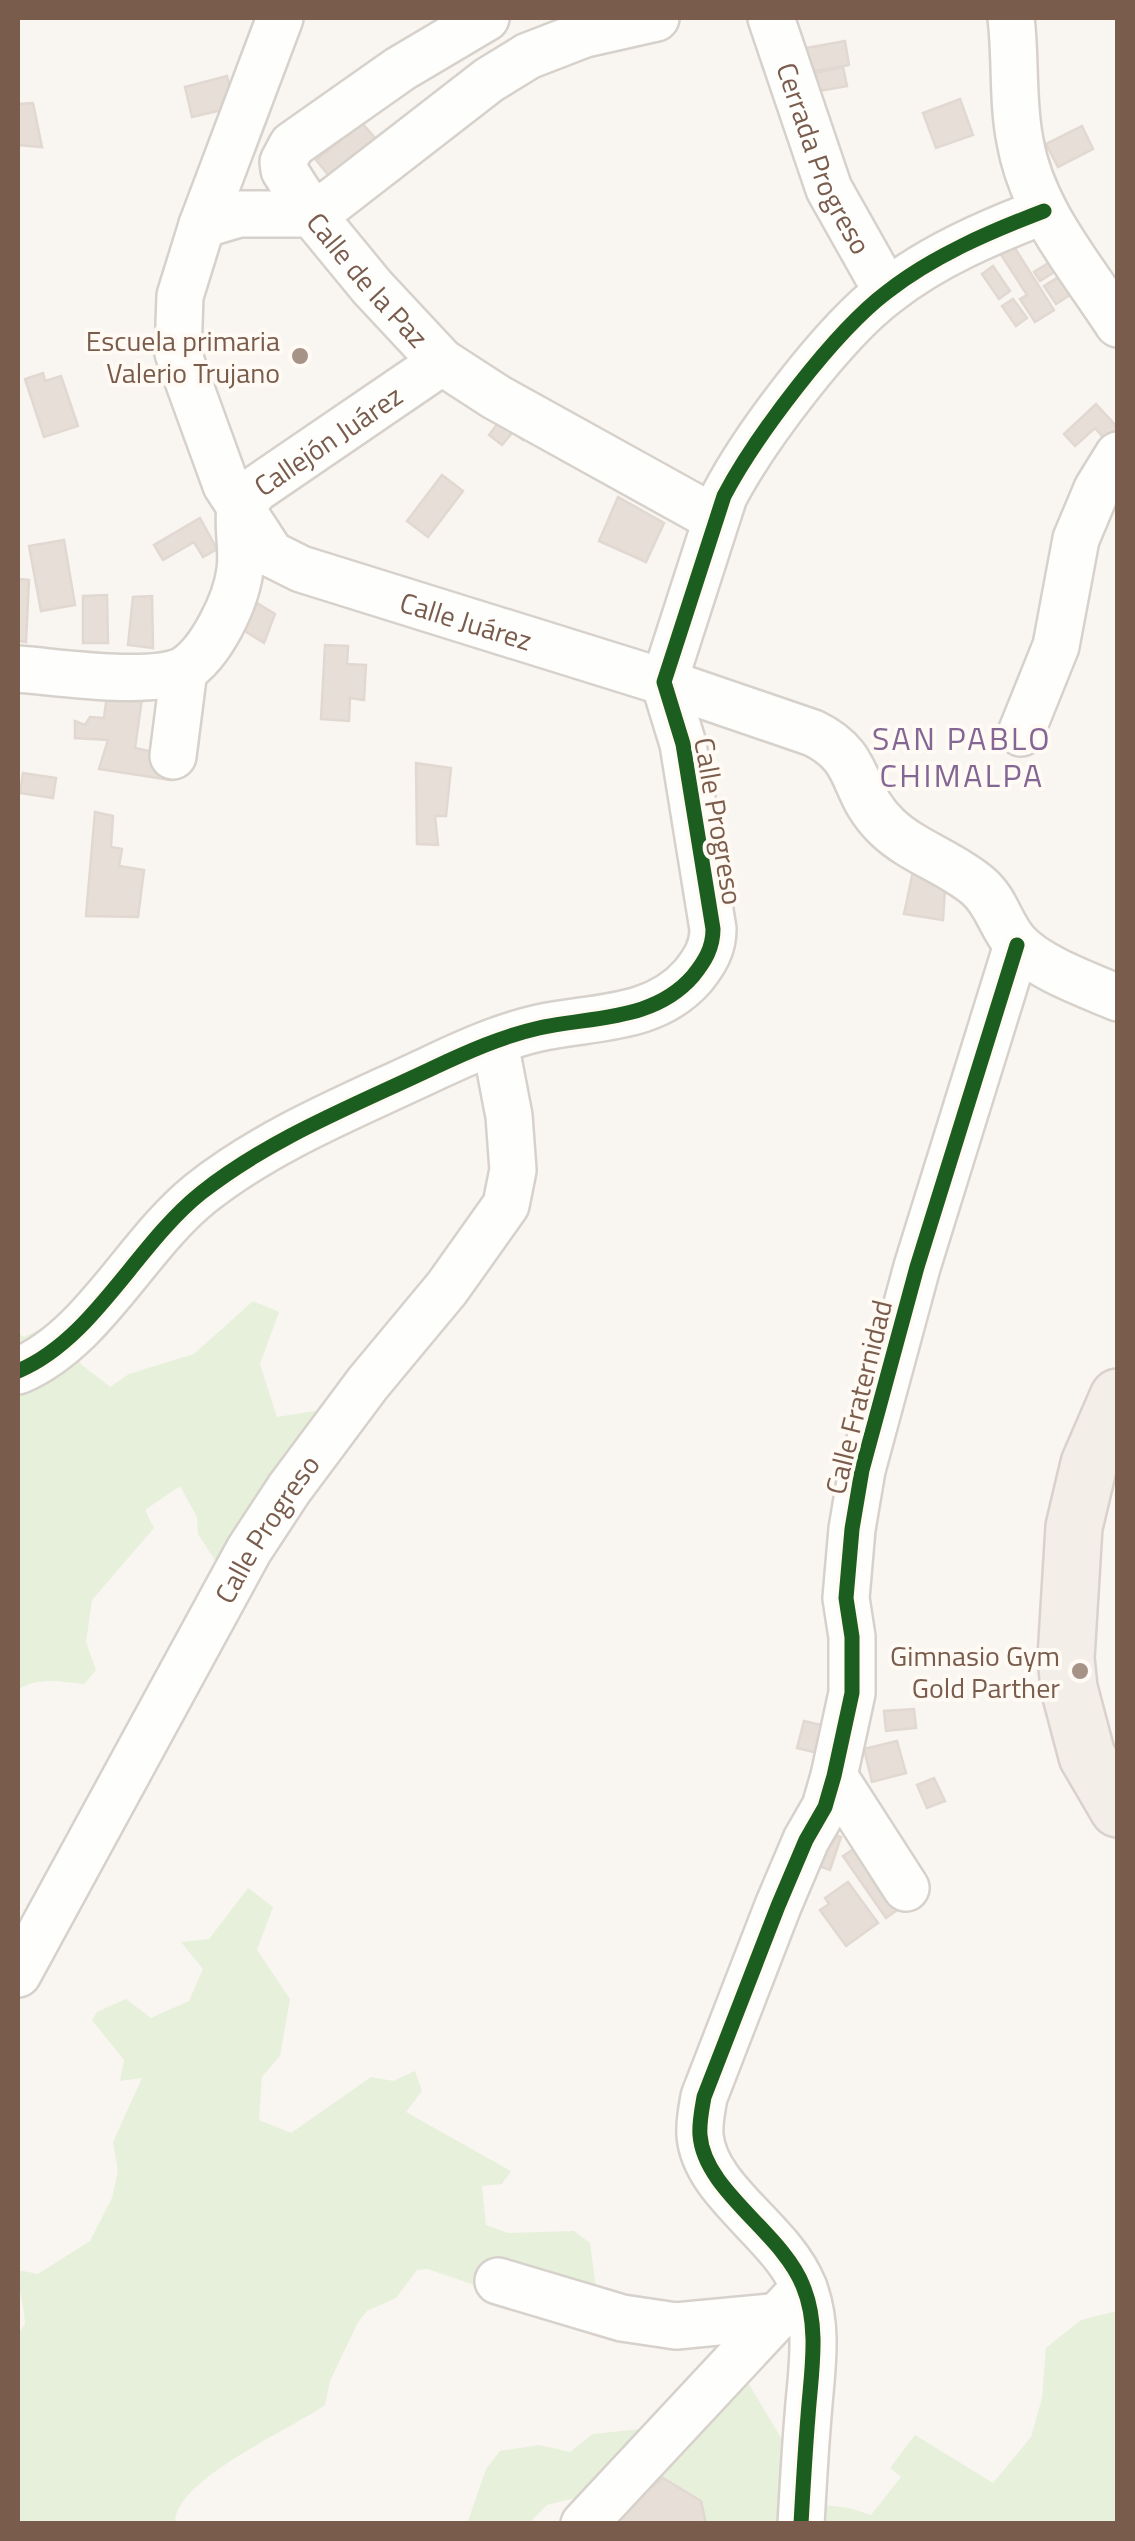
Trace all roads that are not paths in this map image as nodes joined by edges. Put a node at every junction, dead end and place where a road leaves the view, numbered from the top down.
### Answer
1 (280, 18) edge
2 (486, 18) edge
3 (656, 18) edge
4 (771, 18) edge
5 (1011, 18) edge
6 (1044, 211) junction
7 (312, 214) junction
8 (202, 224) junction
9 (887, 292) junction
10 (1118, 324) edge
11 (442, 362) junction
12 (1118, 454) edge
13 (240, 507) junction
14 (716, 519) junction
15 (18, 669) edge
16 (184, 670) junction
17 (664, 682) junction
18 (1021, 732) dead end
19 (173, 756) dead end
20 (1017, 946) junction
21 (1118, 998) edge
22 (496, 1042) junction
23 (18, 1371) edge
24 (1118, 1397) edge
25 (834, 1776) junction
26 (1118, 1809) edge
27 (906, 1888) dead end
28 (18, 1974) edge
29 (498, 2281) dead end
30 (792, 2302) junction
31 (584, 2524) edge
32 (800, 2524) edge

1 - 8 street, Calle Juárez
2 - 7 street
3 - 7 street, Calle de la Paz
4 - 9 street, Cerrada Progreso
5 - 6 street
6 - 9 street
6 - 10 street
7 - 8 street
7 - 11 street, Calle de la Paz
8 - 13 street, Calle Juárez
9 - 14 street
11 - 13 street, Callejón Juárez
11 - 14 street, Calle de la Paz
12 - 18 street
13 - 16 street, Callejón Juárez
13 - 17 street, Calle Juárez
14 - 17 street
15 - 16 street
16 - 19 street
17 - 20 street, Calle Juárez
17 - 22 street, Calle Progreso
20 - 21 street
20 - 25 street, Calle Fraternidad
22 - 23 street, Calle Progreso
22 - 28 street, Calle Progreso
24 - 26 main road
25 - 27 street
25 - 30 street, Calle Fraternidad
29 - 30 street
30 - 31 street
30 - 32 street

